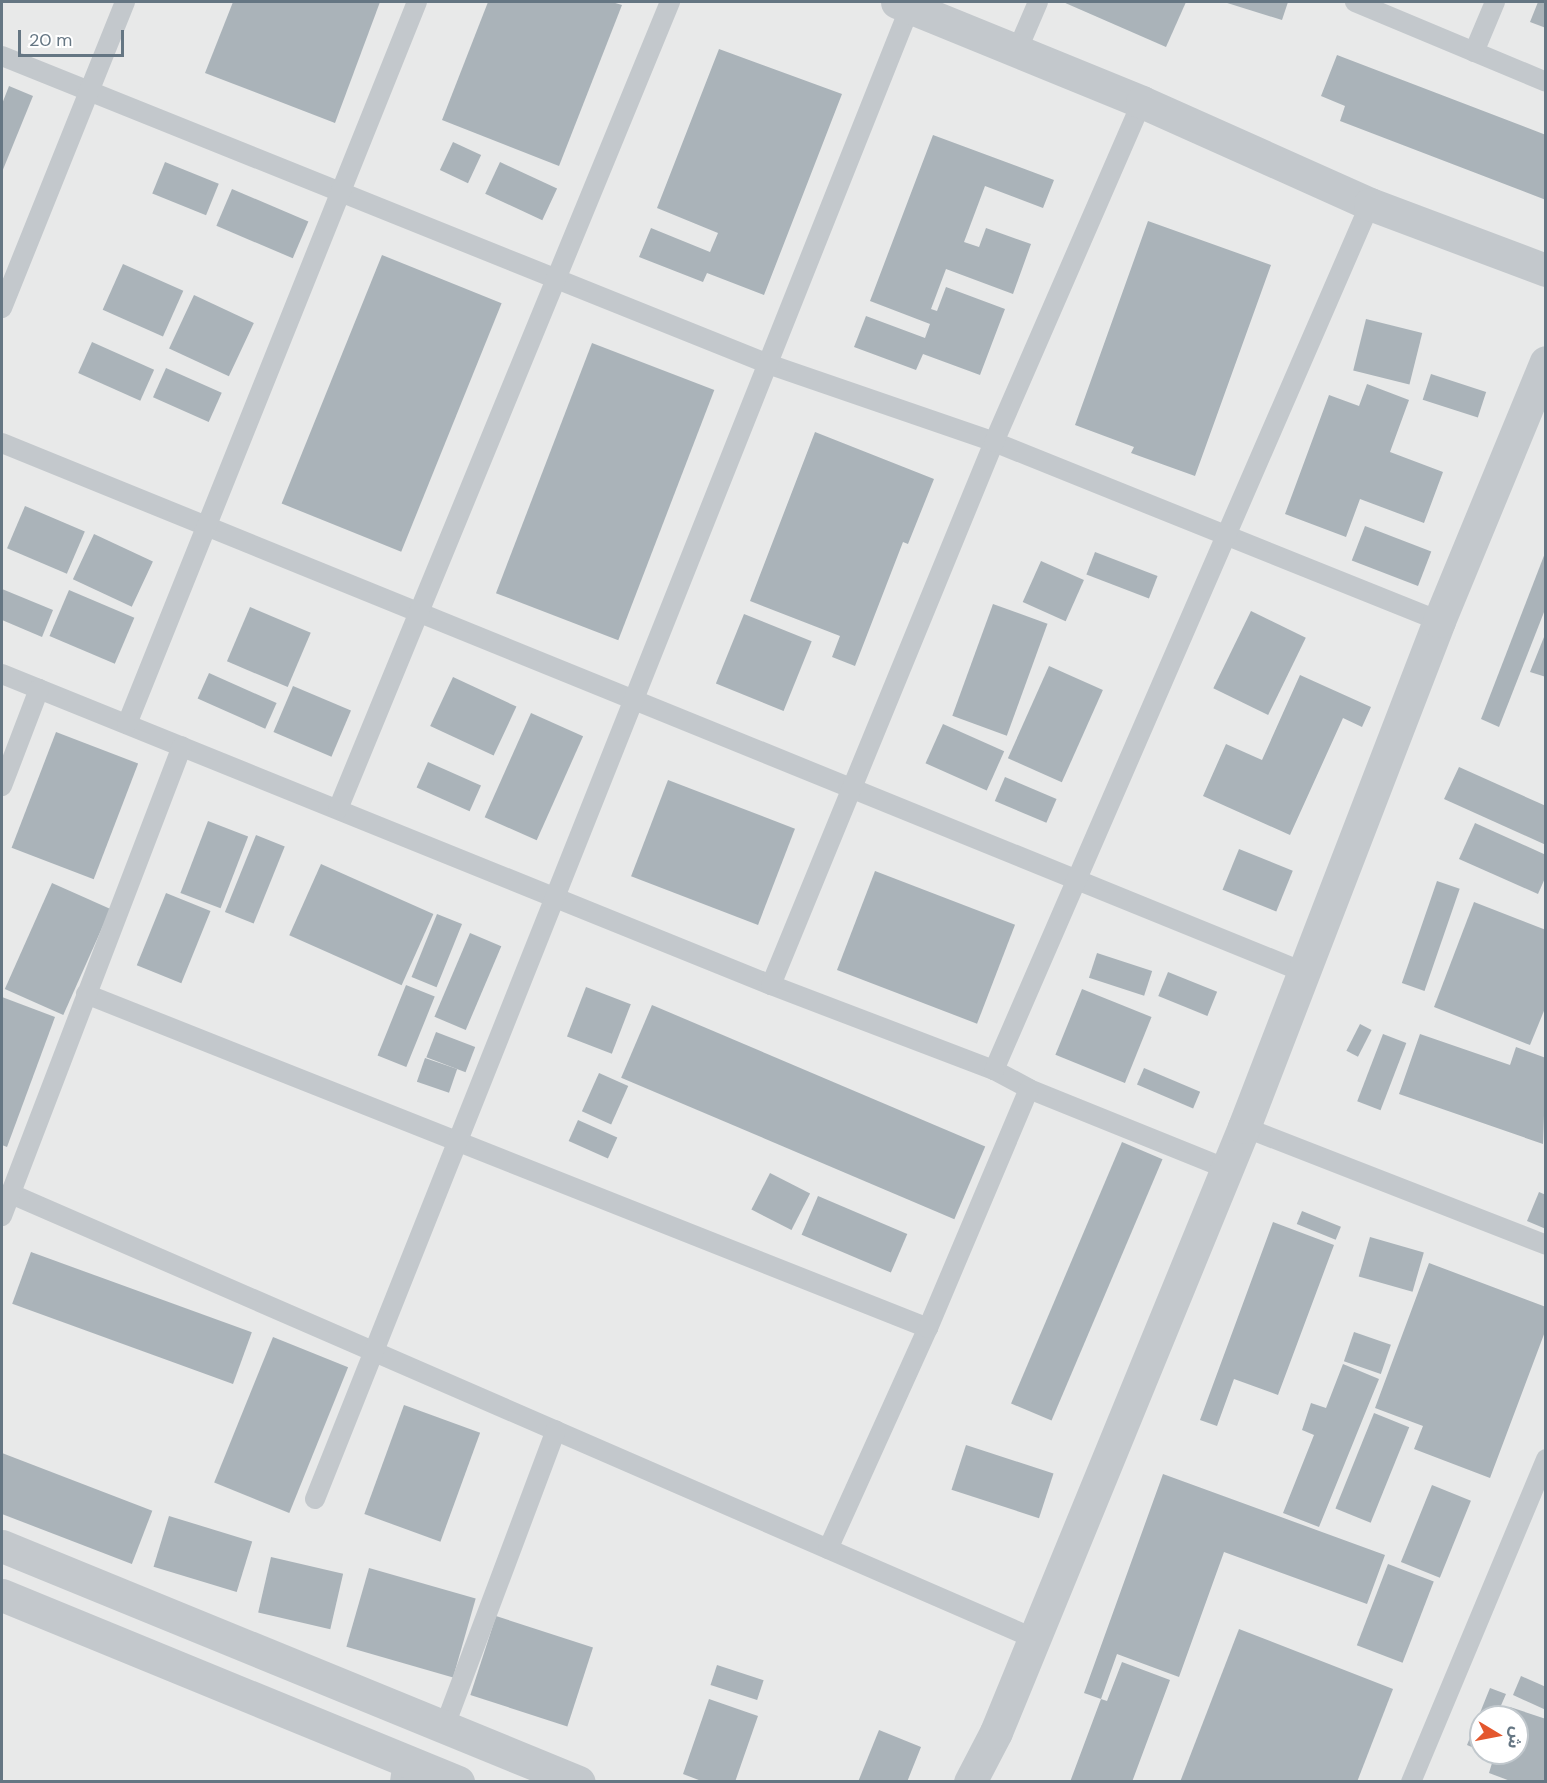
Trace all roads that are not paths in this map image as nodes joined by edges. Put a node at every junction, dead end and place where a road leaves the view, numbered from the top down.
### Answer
1 (125, 2) edge
2 (417, 2) edge
3 (670, 2) edge
4 (1038, 2) edge
5 (1355, 2) edge
6 (1495, 2) edge
7 (903, 4) edge
8 (1017, 51) junction
9 (1474, 52) junction
10 (2, 56) edge
11 (1545, 82) edge
12 (89, 91) junction
13 (1142, 102) junction
14 (340, 192) junction
15 (1370, 204) junction
16 (1545, 270) edge
17 (556, 279) junction
18 (2, 308) edge
19 (1545, 362) edge
20 (768, 364) junction
21 (994, 442) junction
22 (2, 443) edge
23 (206, 526) junction
24 (1225, 537) junction
25 (419, 612) junction
26 (1439, 621) junction
27 (2, 674) edge
28 (39, 689) junction
29 (633, 699) junction
30 (127, 724) junction
31 (182, 746) junction
32 (2, 786) edge
33 (852, 788) junction
34 (338, 809) junction
35 (1077, 880) junction
36 (555, 897) junction
37 (1301, 971) junction
38 (771, 985) junction
39 (86, 994) junction
40 (994, 1070) junction
41 (1029, 1089) junction
42 (1244, 1126) junction
43 (458, 1141) junction
44 (1225, 1168) junction
45 (9, 1193) junction
46 (2, 1216) edge
47 (1545, 1245) edge
48 (928, 1328) junction
49 (375, 1351) junction
50 (555, 1430) junction
51 (1545, 1459) edge
52 (315, 1499) dead end
53 (2, 1546) edge
54 (828, 1549) junction
55 (2, 1595) edge
56 (181, 1619) junction
57 (1033, 1638) junction
58 (163, 1661) junction
59 (444, 1728) junction
60 (402, 1771) edge
61 (458, 1782) edge
62 (579, 1782) edge
63 (970, 1782) edge
64 (1411, 1782) edge

1 - 12 lane
2 - 14 lane
3 - 17 lane
4 - 8 lane
5 - 9 lane
6 - 9 lane
7 - 8 street
7 - 20 lane
8 - 13 street
9 - 11 lane
10 - 12 lane
12 - 14 lane
12 - 18 lane
13 - 15 street
13 - 21 lane
14 - 17 lane
14 - 23 lane
15 - 16 street
15 - 24 lane
17 - 20 lane
17 - 25 lane
19 - 26 street
20 - 21 lane
20 - 29 lane
21 - 24 lane
21 - 33 lane
22 - 23 lane
23 - 25 lane
23 - 30 lane
24 - 26 lane
24 - 35 lane
25 - 29 lane
25 - 34 lane
26 - 37 street
27 - 28 lane
28 - 30 lane
28 - 32 lane
29 - 33 lane
29 - 36 lane
30 - 31 lane
31 - 34 lane
31 - 39 lane
33 - 35 lane
33 - 38 lane
34 - 36 lane
35 - 37 lane
35 - 40 lane
36 - 38 lane
36 - 43 lane
37 - 42 street
38 - 40 lane
39 - 43 lane
39 - 45 lane
40 - 41 lane
41 - 44 lane
41 - 48 lane
42 - 44 street
42 - 47 lane
43 - 48 lane
43 - 49 lane
44 - 57 street
45 - 46 lane
45 - 49 lane
48 - 54 lane
49 - 50 lane
49 - 52 lane
50 - 54 lane
50 - 59 lane
51 - 64 lane
53 - 56 street
54 - 57 lane
55 - 58 street
56 - 58 street
56 - 59 street
57 - 63 street
58 - 60 street
59 - 62 street
60 - 61 street

